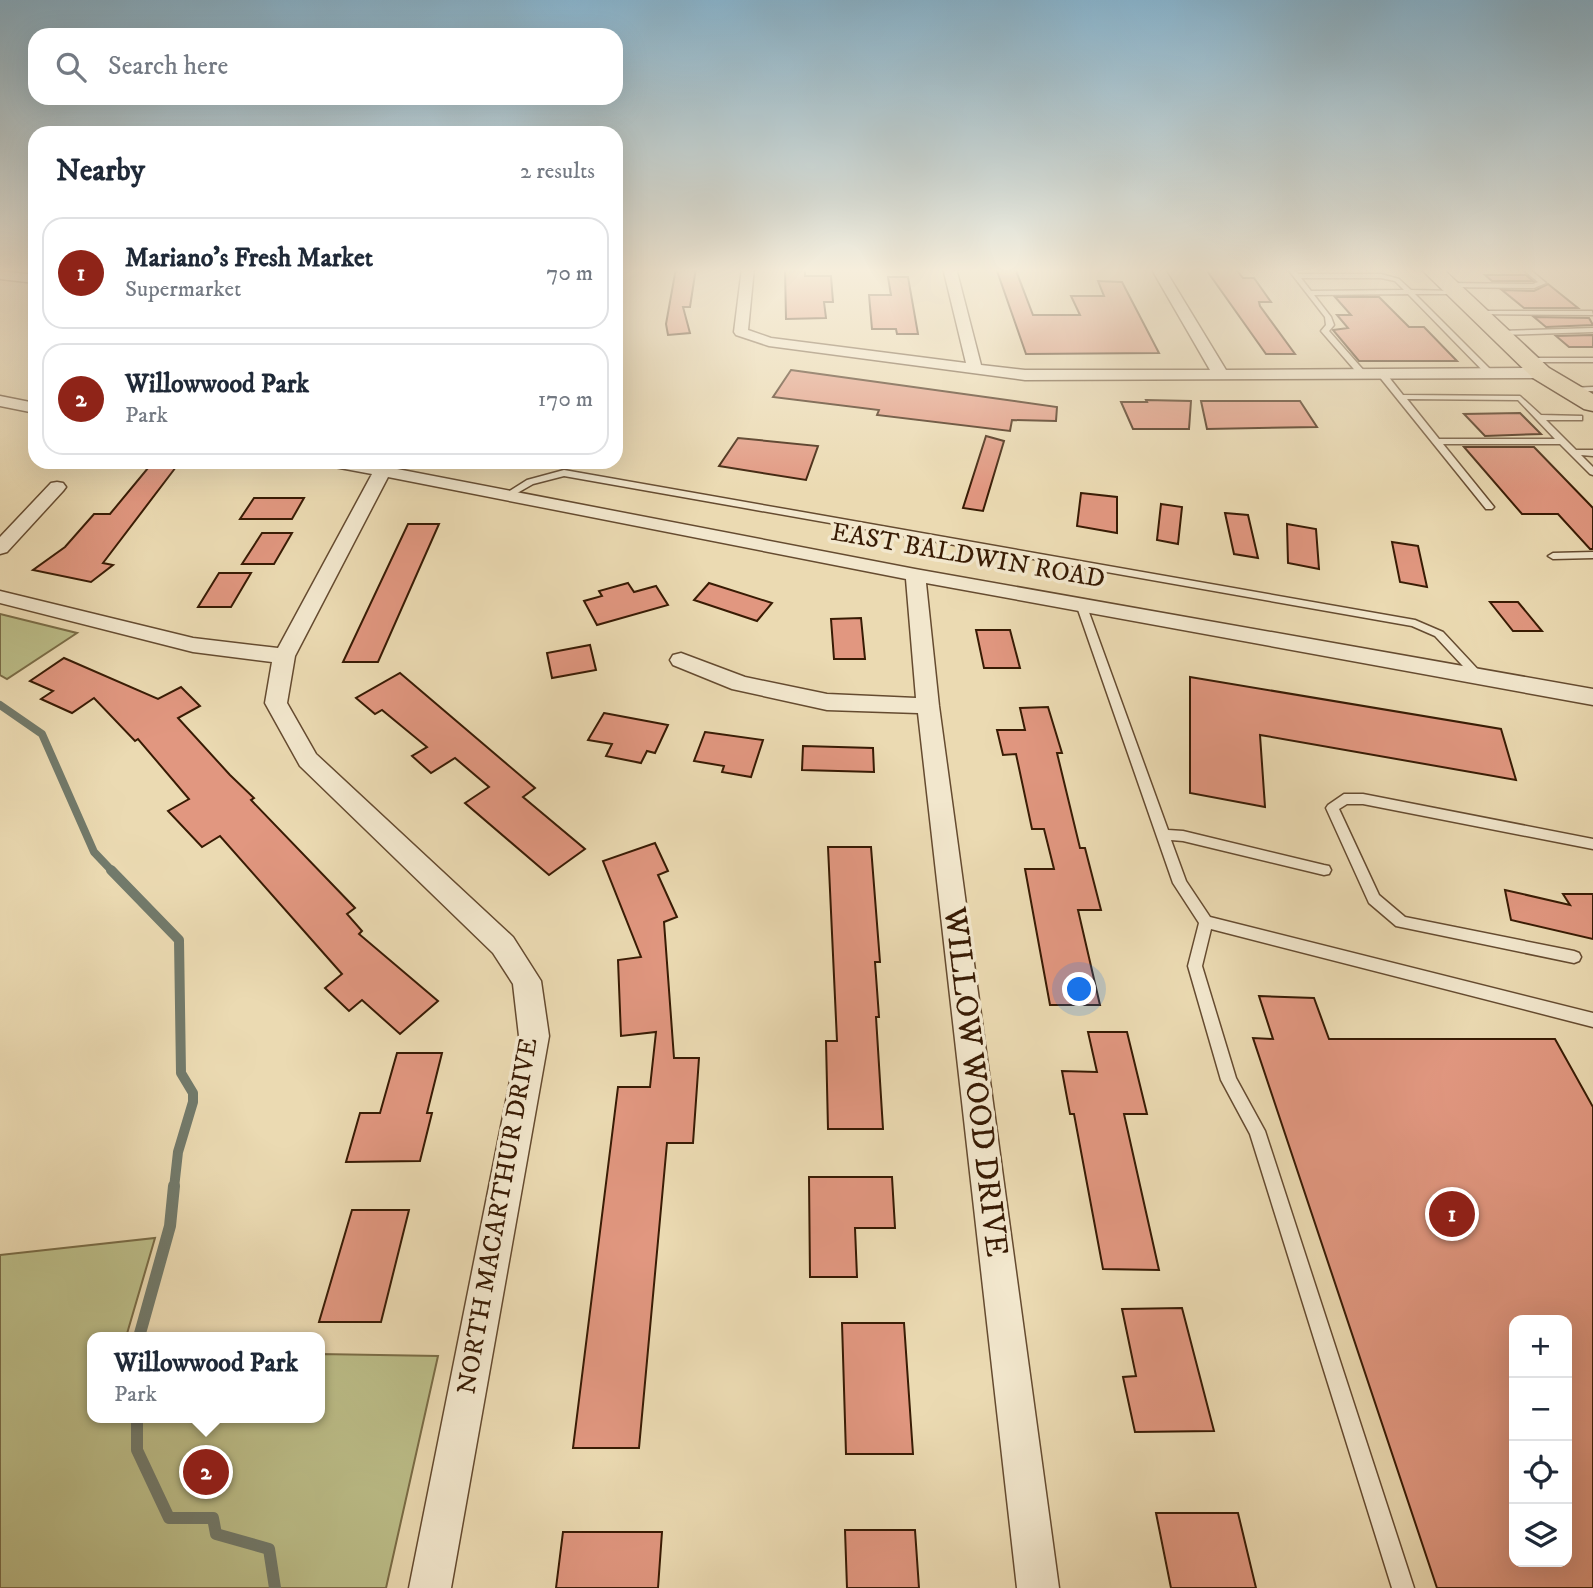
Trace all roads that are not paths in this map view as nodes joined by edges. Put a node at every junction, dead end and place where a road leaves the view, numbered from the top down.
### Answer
1 (770, 342) edge
2 (968, 342) edge
3 (1201, 342) edge
4 (1335, 342) edge
5 (1460, 342) edge
6 (1509, 342) edge
7 (1593, 360) edge
8 (1535, 367) junction
9 (975, 369) junction
10 (1220, 373) junction
11 (1362, 373) junction
12 (1381, 373) junction
13 (1490, 373) junction
14 (1581, 390) edge
15 (1401, 397) junction
16 (0, 401) edge
17 (28, 407) edge
18 (1539, 417) junction
19 (1588, 417) edge
20 (1562, 441) junction
21 (1437, 442) junction
22 (1573, 452) junction
23 (1593, 453) edge
24 (382, 469) edge
25 (397, 469) edge
26 (1593, 472) edge
27 (57, 488) dead end
28 (509, 494) junction
29 (1489, 507) dead end
30 (0, 548) edge
31 (1593, 555) edge
32 (1553, 556) dead end
33 (915, 575) junction
34 (0, 597) edge
35 (1082, 604) junction
36 (284, 656) junction
37 (681, 660) dead end
38 (1479, 676) junction
39 (1593, 696) edge
40 (928, 706) junction
41 (1164, 835) junction
42 (1593, 844) edge
43 (1324, 870) dead end
44 (1206, 922) junction
45 (1574, 957) dead end
46 (1593, 1020) edge
47 (430, 1588) edge
48 (1038, 1588) edge
49 (1403, 1588) edge

1 - 9 street
2 - 9 street
3 - 10 street
4 - 11 lane
5 - 13 lane
6 - 8 main road
7 - 8 lane
8 - 13 street
8 - 14 main road
8 - 19 main road
9 - 10 street
10 - 11 street
11 - 12 street
12 - 13 street
12 - 15 lane
14 - 19 main road
15 - 18 lane
15 - 21 lane
16 - 17 street
18 - 19 lane
18 - 20 lane
20 - 21 lane
20 - 22 lane
21 - 29 lane
22 - 23 lane
22 - 26 lane
24 - 36 street, NORTH MACARTHUR DRIVE
25 - 28 street, EAST BALDWIN ROAD
27 - 30 street
28 - 33 street, EAST BALDWIN ROAD
28 - 38 lane
31 - 32 lane
33 - 35 street, EAST BALDWIN ROAD
33 - 40 street, WILLOW WOOD DRIVE
34 - 36 street
35 - 38 street, EAST BALDWIN ROAD
35 - 41 lane
36 - 47 street, NORTH MACARTHUR DRIVE
37 - 40 street
38 - 39 street, EAST BALDWIN ROAD
40 - 48 street, WILLOW WOOD DRIVE
41 - 43 lane
41 - 44 lane
42 - 45 lane
44 - 46 lane
44 - 49 lane

